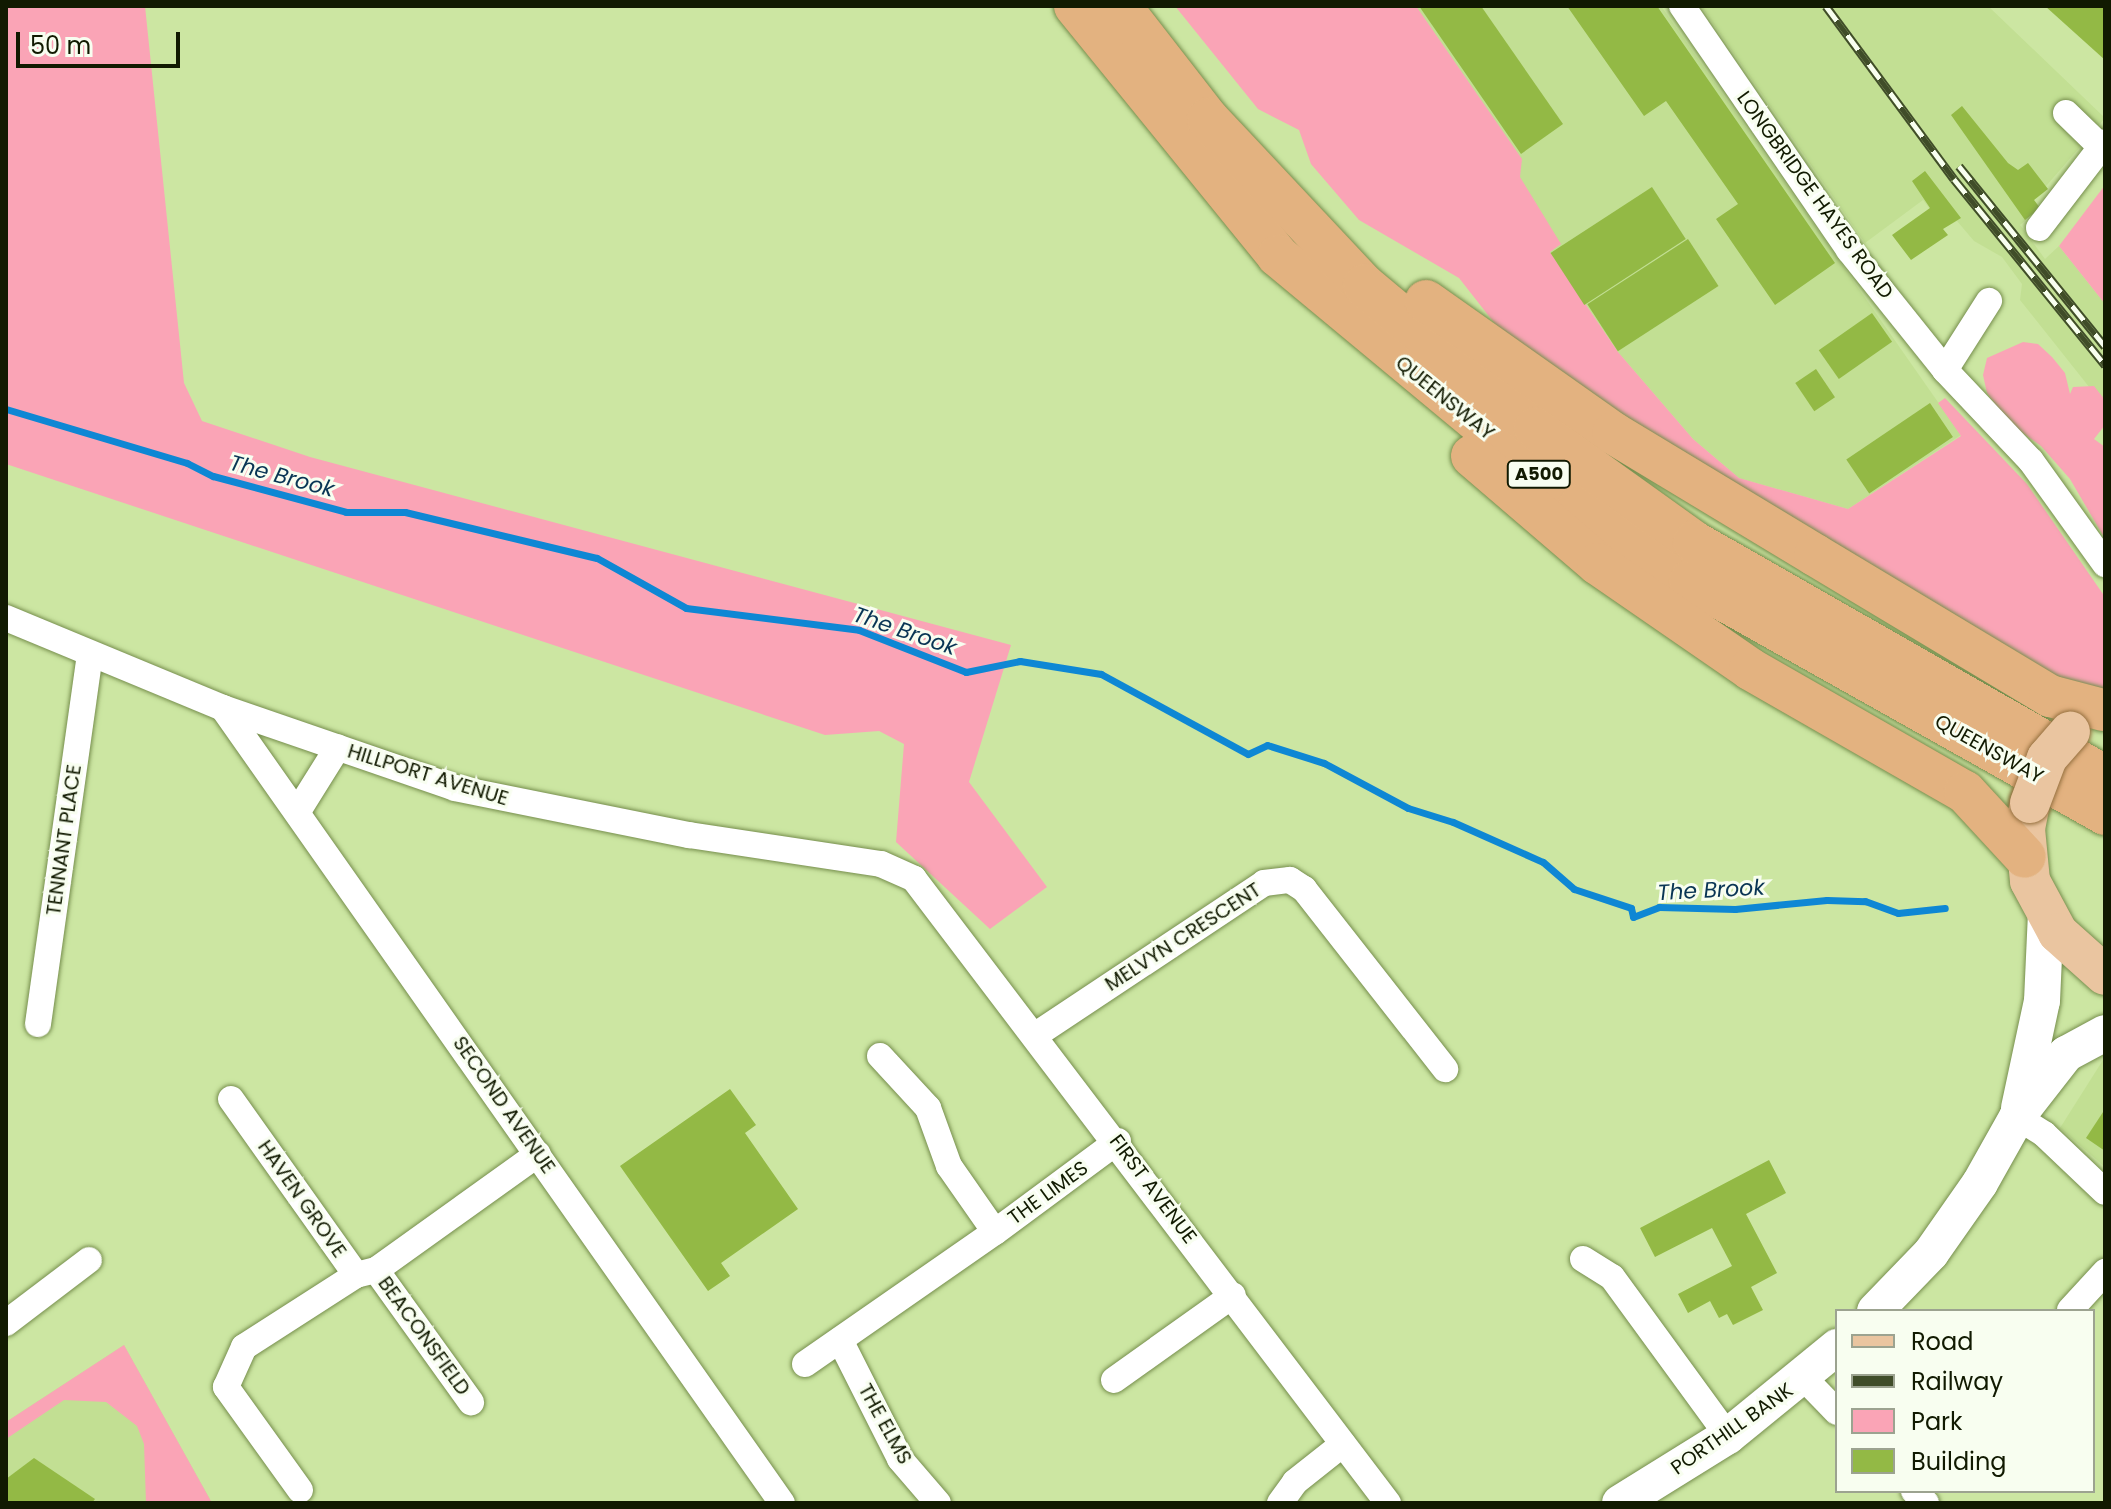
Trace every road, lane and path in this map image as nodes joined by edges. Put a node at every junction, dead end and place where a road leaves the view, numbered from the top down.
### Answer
1 (1075, 6) edge
2 (1120, 6) edge
3 (1682, 6) edge
4 (2066, 113) dead end
5 (1208, 119) junction
6 (2103, 144) edge
7 (2039, 228) dead end
8 (1278, 256) junction
9 (1989, 301) dead end
10 (1945, 370) junction
11 (2105, 564) edge
12 (6, 618) edge
13 (90, 656) junction
14 (223, 708) junction
15 (2093, 717) edge
16 (338, 747) junction
17 (2105, 776) edge
18 (298, 811) junction
19 (2105, 814) edge
20 (2025, 857) junction
21 (914, 879) joint
22 (2046, 914) junction
23 (2105, 975) edge
24 (38, 1024) dead end
25 (2105, 1033) edge
26 (1034, 1036) junction
27 (880, 1056) dead end
28 (1445, 1069) dead end
29 (231, 1099) dead end
30 (2017, 1117) junction
31 (1118, 1141) junction
32 (538, 1154) junction
33 (2105, 1192) edge
34 (995, 1232) junction
35 (1583, 1259) dead end
36 (89, 1260) dead end
37 (2105, 1272) edge
38 (366, 1273) junction
39 (1233, 1295) junction
40 (1877, 1309) edge
41 (2071, 1309) edge
42 (6, 1323) edge
43 (840, 1340) junction
44 (1835, 1349) edge
45 (805, 1364) dead end
46 (1804, 1378) junction
47 (1114, 1380) dead end
48 (471, 1402) dead end
49 (1835, 1410) edge
50 (1728, 1436) junction
51 (1343, 1444) junction
52 (297, 1473) dead end
53 (782, 1503) edge
54 (938, 1503) edge
55 (1280, 1503) edge
56 (1388, 1503) edge
57 (1620, 1503) edge

1 - 8 highway, QUEENSWAY / A500
2 - 5 highway, QUEENSWAY / A500
3 - 10 street, LONGBRIDGE HAYES ROAD
4 - 6 street
5 - 15 highway
5 - 17 highway, QUEENSWAY / A500
6 - 7 street
8 - 19 highway, QUEENSWAY / A500
8 - 20 highway
9 - 10 street
10 - 11 street, LONGBRIDGE HAYES ROAD
12 - 13 street, HILLPORT AVENUE
13 - 14 street, HILLPORT AVENUE
13 - 24 street, TENNANT PLACE
14 - 16 street, HILLPORT AVENUE
14 - 18 street, SECOND AVENUE
15 - 20 main road, bridge
16 - 18 street
16 - 21 street, HILLPORT AVENUE
18 - 32 street, SECOND AVENUE
20 - 22 main road
21 - 26 street, FIRST AVENUE
22 - 23 main road
22 - 30 main road
25 - 30 main road
26 - 28 street, MELVYN CRESCENT
26 - 31 street, FIRST AVENUE
27 - 34 street, THE LIMES
29 - 38 street, HAVEN GROVE
30 - 33 street
30 - 40 main road
31 - 34 street, THE LIMES
31 - 39 street, FIRST AVENUE
32 - 38 street
32 - 53 street, SECOND AVENUE
34 - 43 street
35 - 50 street
36 - 42 street
37 - 41 street
38 - 48 street, BEACONSFIELD
38 - 52 street
39 - 47 street
39 - 51 street, FIRST AVENUE
43 - 45 street
43 - 54 street, THE ELMS
44 - 46 main road, PORTHILL BANK
46 - 49 street
46 - 50 main road, PORTHILL BANK
50 - 57 main road, PORTHILL BANK
51 - 55 street
51 - 56 street, FIRST AVENUE

